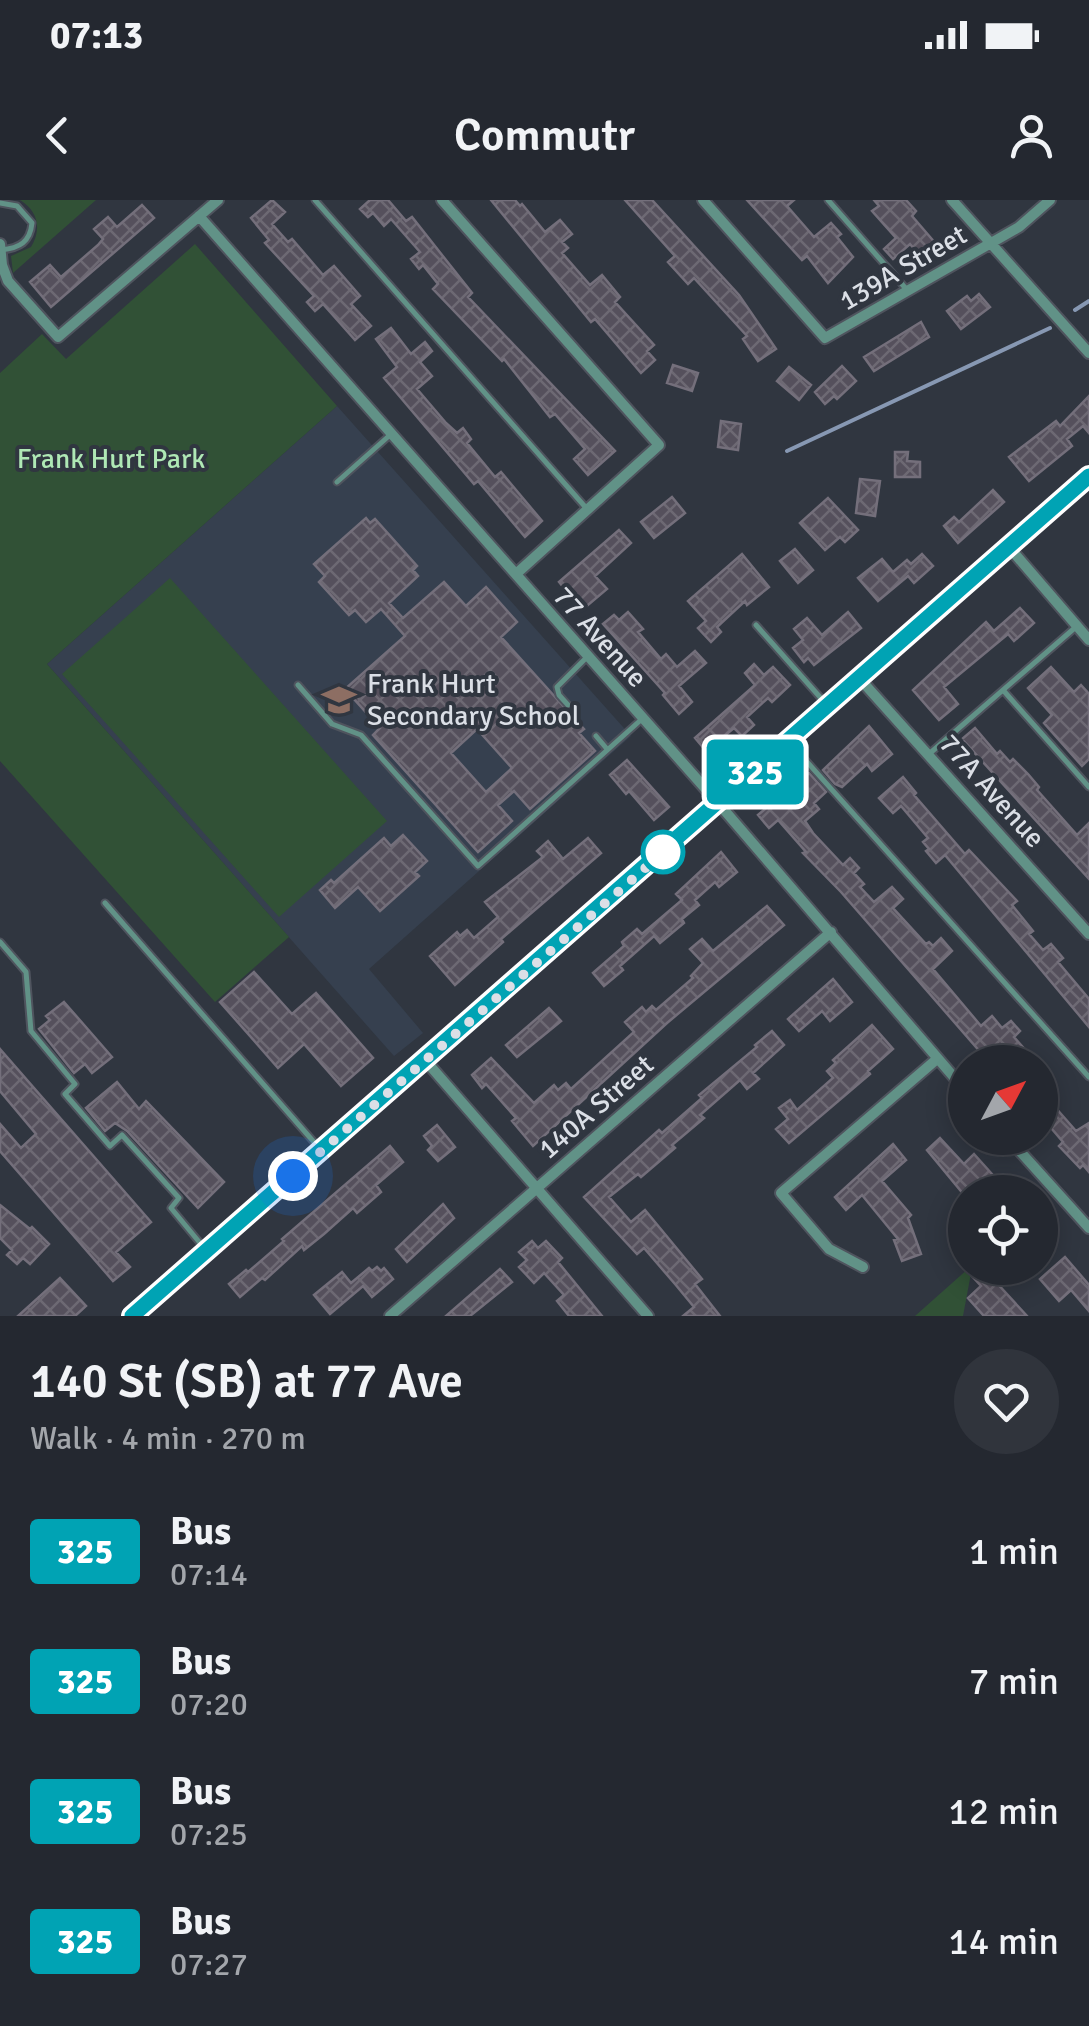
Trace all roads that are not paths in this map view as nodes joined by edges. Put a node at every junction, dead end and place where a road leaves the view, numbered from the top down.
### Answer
1 (218, 200) edge
2 (314, 200) edge
3 (442, 200) edge
4 (703, 200) edge
5 (828, 200) edge
6 (952, 200) edge
7 (1050, 200) edge
8 (0, 203) edge
9 (199, 216) junction
10 (990, 244) junction
11 (0, 247) edge
12 (908, 291) junction
13 (1089, 353) edge
14 (392, 433) junction
15 (1089, 476) edge
16 (338, 482) dead end
17 (588, 509) junction
18 (1010, 547) junction
19 (516, 574) junction
20 (756, 625) dead end
21 (1077, 626) junction
22 (1089, 640) edge
23 (588, 656) junction
24 (860, 679) junction
25 (298, 685) dead end
26 (1004, 690) junction
27 (568, 705) dead end
28 (828, 707) junction
29 (642, 718) junction
30 (596, 736) dead end
31 (790, 742) junction
32 (607, 750) junction
33 (929, 754) junction
34 (1089, 787) edge
35 (718, 804) junction
36 (105, 903) dead end
37 (831, 932) junction
38 (1089, 934) edge
39 (0, 942) edge
40 (937, 1059) junction
41 (425, 1060) junction
42 (948, 1071) edge
43 (1089, 1077) edge
44 (322, 1150) junction
45 (1023, 1155) edge
46 (535, 1190) junction
47 (1089, 1228) edge
48 (207, 1251) junction
49 (863, 1266) dead end
50 (132, 1316) edge
51 (390, 1316) edge
52 (648, 1316) edge

1 - 9 street
2 - 17 lane
3 - 17 street
4 - 12 street, 139A Street
5 - 12 lane
6 - 10 street
7 - 10 street, 139A Street
8 - 11 lane
9 - 11 street
9 - 14 street, 77 Avenue
10 - 12 street, 139A Street
10 - 13 street
14 - 16 lane
14 - 19 street, 77 Avenue
15 - 18 main road
17 - 19 street
18 - 21 street
18 - 24 main road
19 - 23 street, 77 Avenue
20 - 28 lane
21 - 22 street
21 - 26 lane
23 - 27 lane
23 - 29 street, 77 Avenue
24 - 28 main road
24 - 33 street, 77A Avenue
25 - 32 lane
26 - 33 lane
26 - 34 lane
28 - 31 main road
29 - 32 lane
29 - 35 street, 77 Avenue
30 - 32 lane
31 - 35 main road
31 - 43 lane
33 - 38 street, 77A Avenue
35 - 37 street, 77 Avenue
35 - 41 main road
36 - 44 lane
37 - 40 street, 77 Avenue
37 - 46 street, 140A Street
39 - 48 lane
40 - 42 street, 77 Avenue
40 - 49 street
41 - 44 main road
41 - 46 street
44 - 48 main road
45 - 47 street
46 - 51 street, 140A Street
46 - 52 street
48 - 50 main road

